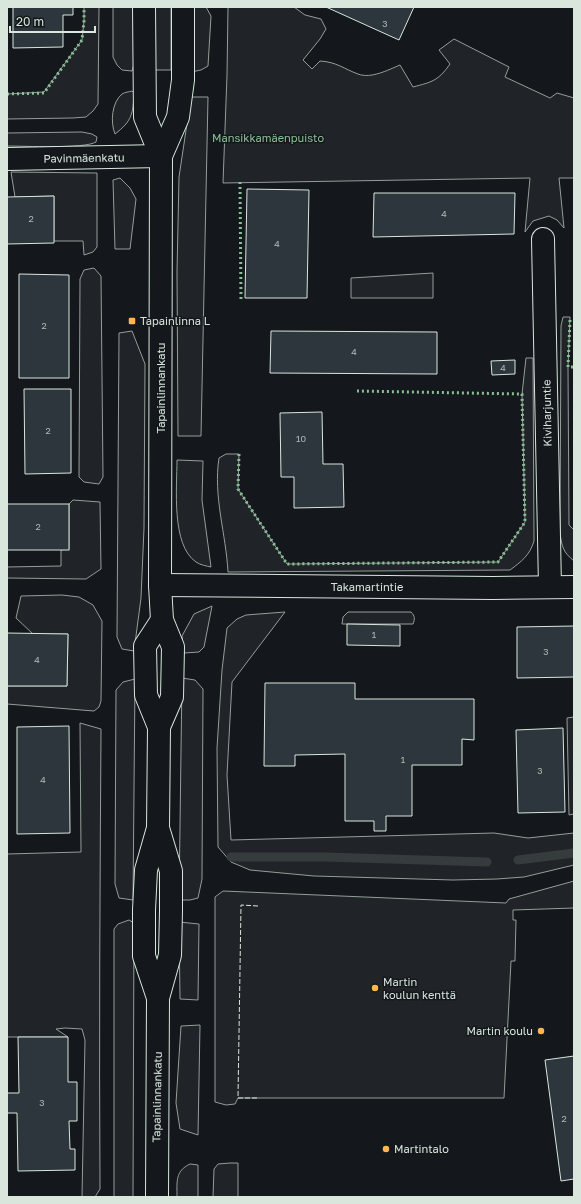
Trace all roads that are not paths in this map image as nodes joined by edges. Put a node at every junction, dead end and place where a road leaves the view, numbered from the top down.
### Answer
1 (144, 7) edge
2 (183, 7) edge
3 (161, 156) junction
4 (7, 159) edge
5 (544, 239) dead end
6 (160, 585) junction
7 (550, 587) junction
8 (574, 587) edge
9 (157, 1197) edge

1 - 3 street, Tapainlinnankatu
2 - 3 street, Tapainlinnankatu
3 - 4 street, Pavinmäenkatu
3 - 6 street, Tapainlinnankatu
5 - 7 street, Kiviharjuntie
6 - 7 street, Takamartintie
6 - 9 street, Tapainlinnankatu
7 - 8 street, Takamartintie

